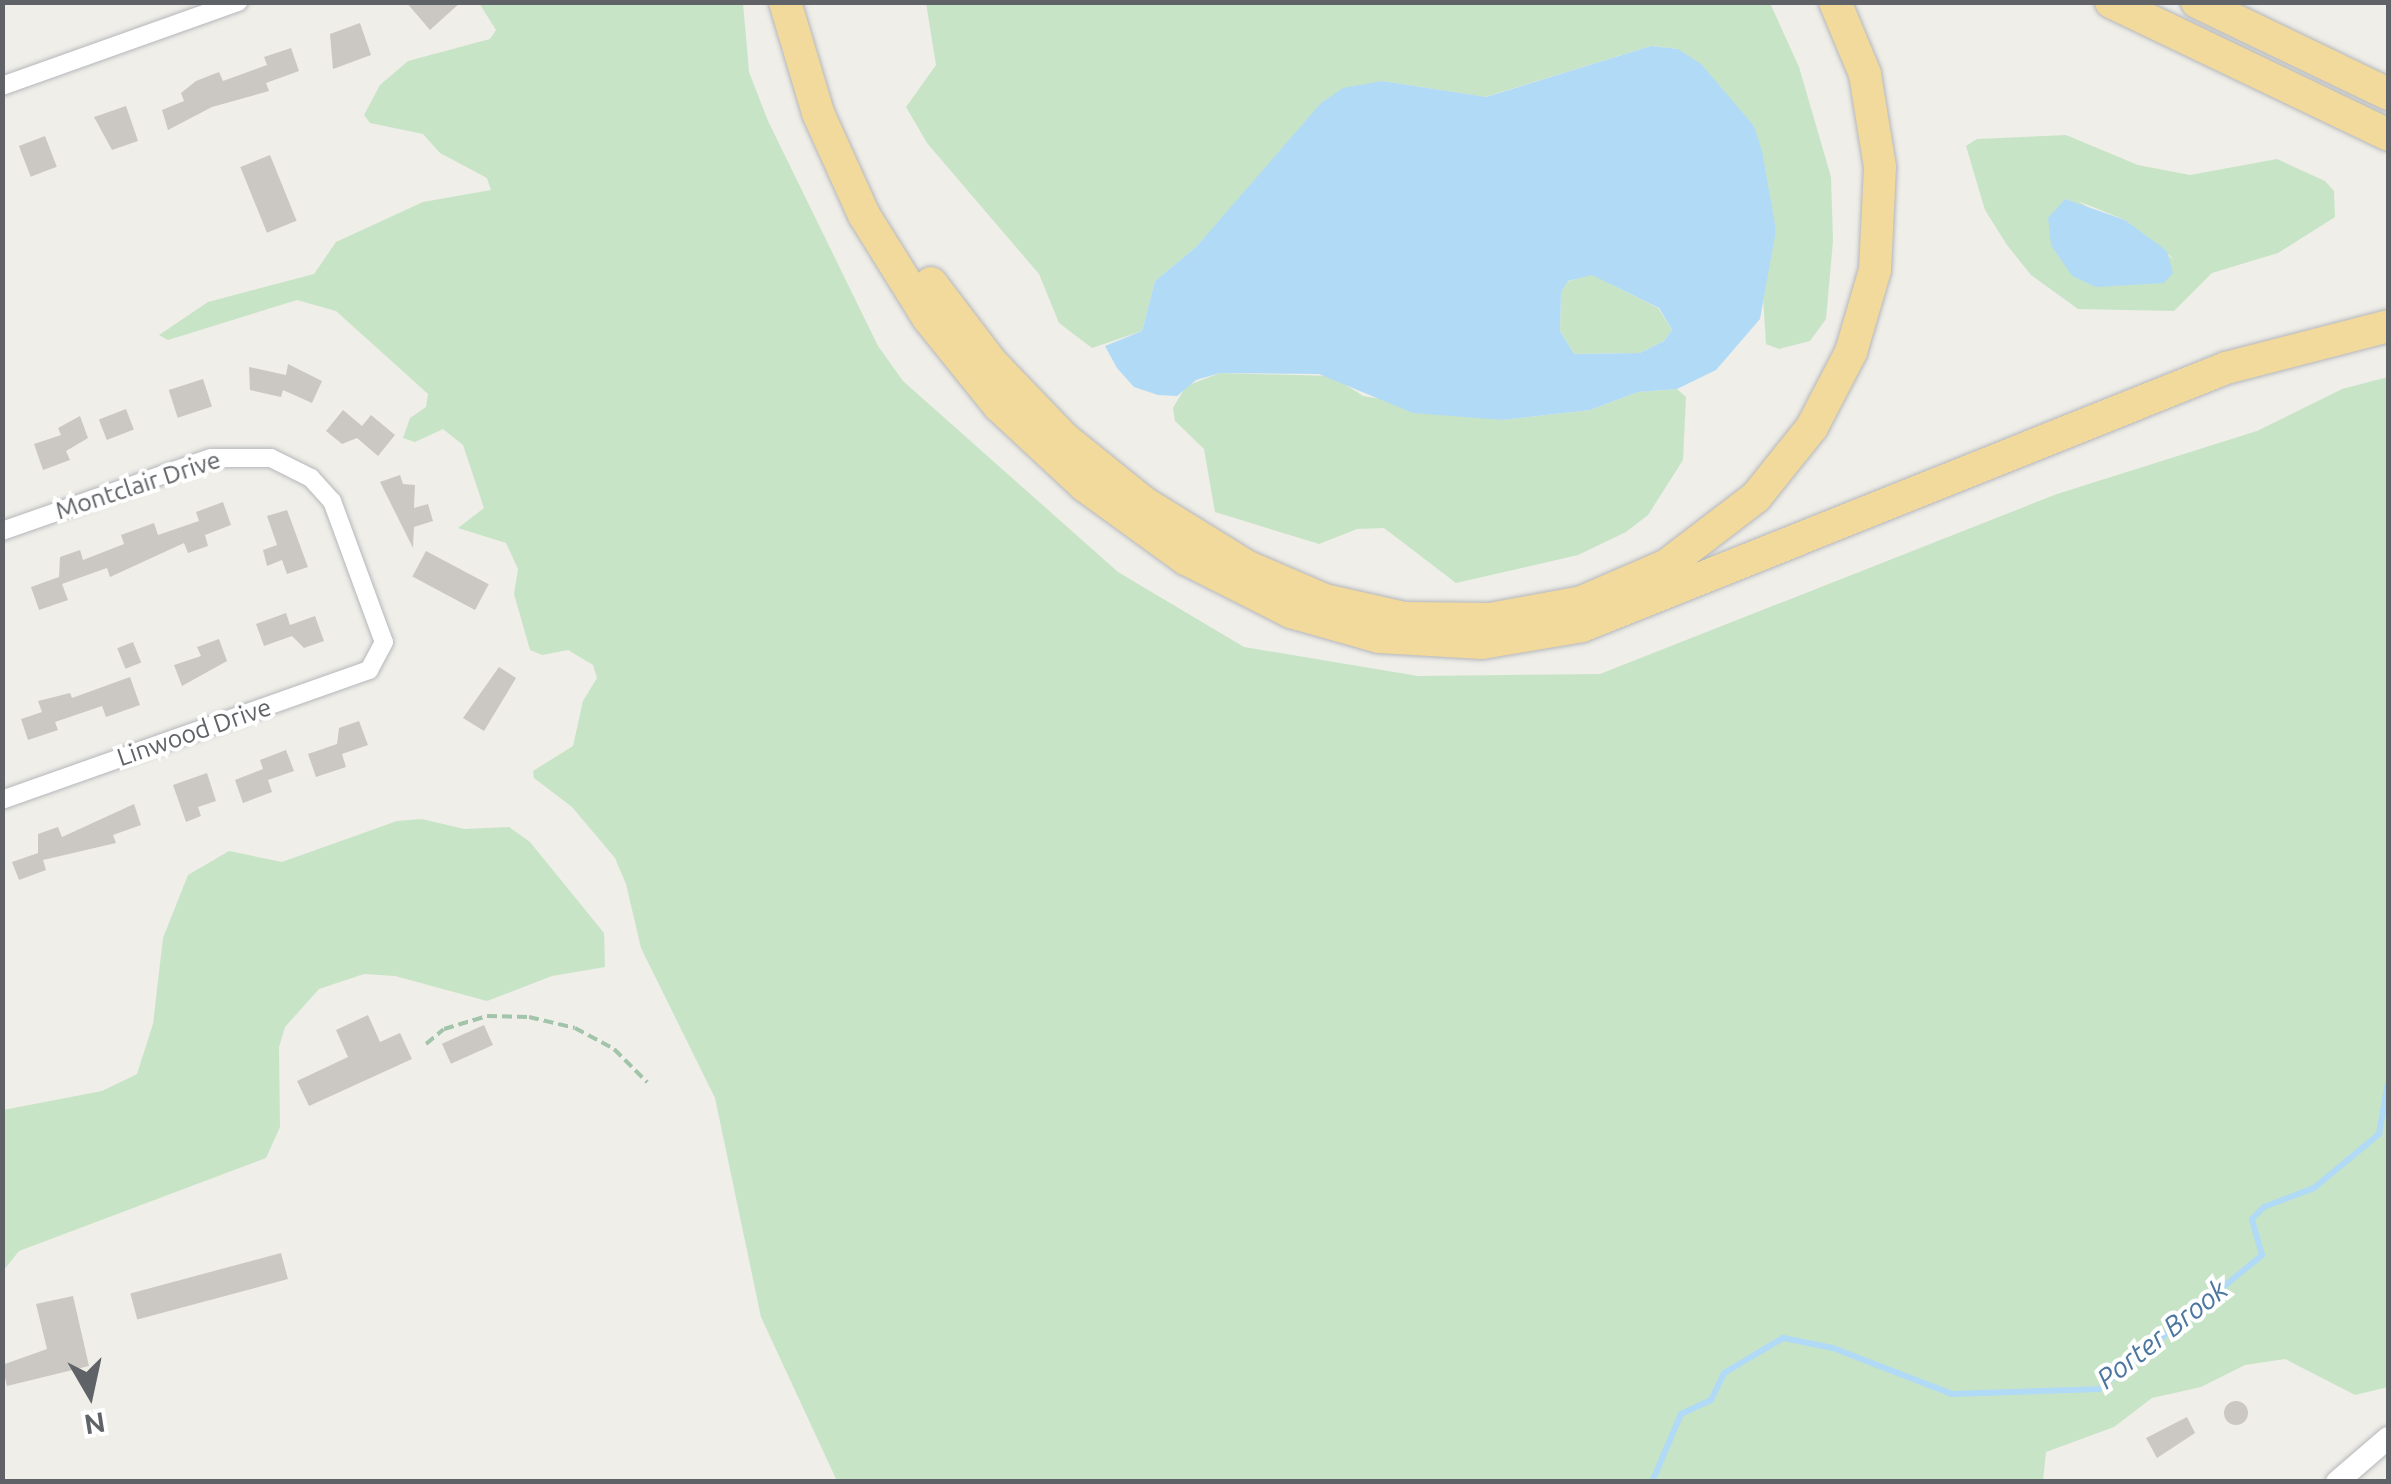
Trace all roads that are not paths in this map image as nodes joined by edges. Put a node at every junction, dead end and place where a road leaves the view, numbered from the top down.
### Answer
1 (238, 2) edge
2 (785, 2) edge
3 (808, 2) edge
4 (1836, 2) edge
5 (2112, 2) edge
6 (2197, 2) edge
7 (2247, 2) edge
8 (2, 86) edge
9 (2376, 89) edge
10 (2388, 135) edge
11 (2388, 326) edge
12 (2, 531) edge
13 (381, 658) joint
14 (2, 800) edge
15 (2388, 1438) edge
16 (2337, 1482) edge

1 - 8 street
2 - 11 highway
3 - 4 highway
5 - 10 highway
6 - 9 highway
7 - 9 highway
12 - 13 street, Montclair Drive
13 - 14 street, Linwood Drive
15 - 16 street

